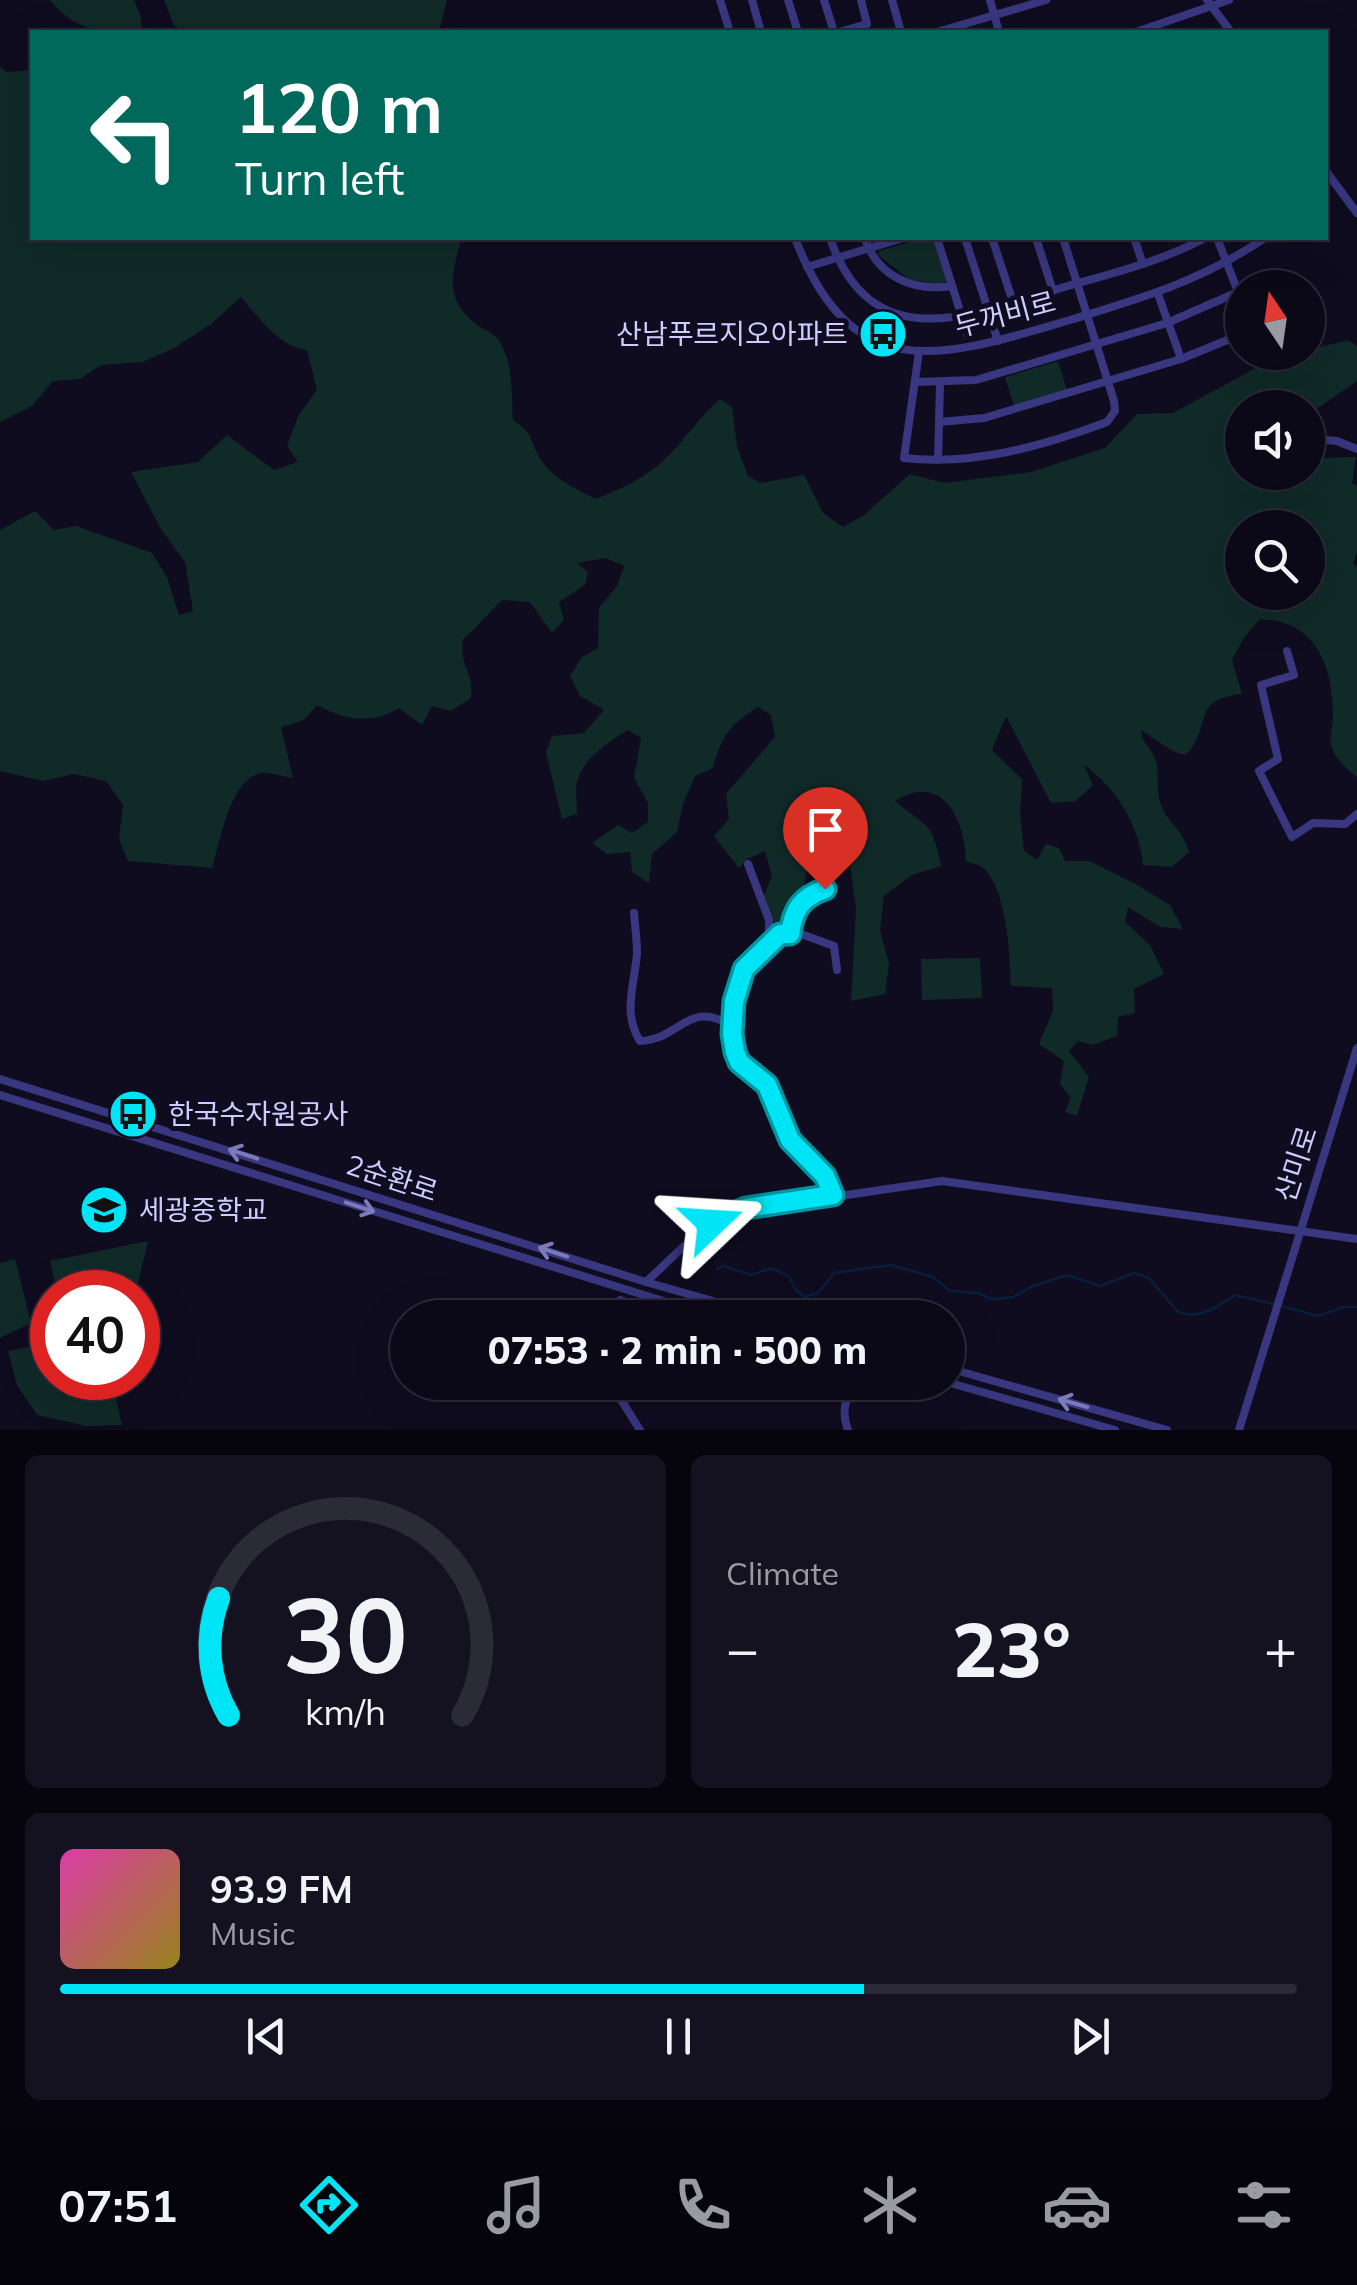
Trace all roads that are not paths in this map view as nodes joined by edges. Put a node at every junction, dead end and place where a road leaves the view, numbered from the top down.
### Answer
1 (720, 0) edge
2 (752, 0) edge
3 (788, 0) edge
4 (824, 0) edge
5 (860, 0) edge
6 (892, 0) edge
7 (990, 0) edge
8 (1046, 0) edge
9 (1229, 0) edge
10 (1210, 4) edge
11 (994, 16) junction
12 (729, 30) edge
13 (761, 30) edge
14 (797, 30) edge
15 (835, 30) edge
16 (844, 30) edge
17 (900, 30) edge
18 (944, 30) edge
19 (998, 30) edge
20 (1141, 30) edge
21 (1230, 30) edge
22 (1328, 174) edge
23 (1338, 187) junction
24 (1328, 194) edge
25 (1357, 214) edge
26 (796, 240) edge
27 (831, 240) edge
28 (866, 240) edge
29 (894, 240) edge
30 (938, 240) edge
31 (966, 240) edge
32 (993, 240) edge
33 (1037, 240) edge
34 (1064, 240) edge
35 (1135, 240) edge
36 (1200, 240) edge
37 (1218, 240) edge
38 (1261, 240) edge
39 (868, 248) junction
40 (837, 258) junction
41 (1228, 262) junction
42 (1143, 264) junction
43 (807, 267) junction
44 (1231, 270) edge
45 (1077, 283) junction
46 (952, 286) junction
47 (1053, 291) junction
48 (1158, 294) junction
49 (1013, 302) junction
50 (1225, 302) edge
51 (988, 310) junction
52 (1087, 314) junction
53 (962, 317) junction
54 (1167, 323) junction
55 (968, 336) dead end
56 (998, 341) junction
57 (1225, 341) edge
58 (1096, 344) junction
59 (919, 352) junction
60 (1181, 359) junction
61 (1108, 380) junction
62 (914, 382) junction
63 (940, 384) junction
64 (939, 422) junction
65 (1325, 439) edge
66 (1357, 449) edge
67 (938, 460) junction
68 (1287, 651) dead end
69 (1357, 814) edge
70 (748, 864) dead end
71 (831, 873) dead end
72 (634, 912) dead end
73 (790, 934) junction
74 (770, 944) junction
75 (837, 970) dead end
76 (732, 1026) junction
77 (1357, 1048) edge
78 (0, 1078) edge
79 (0, 1094) edge
80 (833, 1195) junction
81 (1298, 1232) junction
82 (1357, 1240) edge
83 (646, 1282) junction
84 (655, 1300) edge
85 (709, 1300) edge
86 (965, 1373) edge
87 (965, 1387) edge
88 (621, 1400) edge
89 (846, 1400) edge
90 (640, 1430) edge
91 (848, 1430) edge
92 (1113, 1430) edge
93 (1167, 1430) edge
94 (1239, 1430) edge

1 - 12 street
2 - 13 street
3 - 14 street
4 - 15 street
5 - 16 street
6 - 17 street
7 - 11 street
8 - 11 street
9 - 10 street
10 - 20 street
10 - 21 street
11 - 18 street
11 - 19 street
22 - 23 street
23 - 24 street
23 - 25 street
26 - 43 street, 두꺼비로
27 - 40 street
28 - 39 street
29 - 39 street
30 - 46 street
31 - 51 street
32 - 49 street
33 - 47 street
34 - 45 street
35 - 42 street
36 - 42 street
37 - 41 street
38 - 41 street, 두꺼비로
39 - 40 street
39 - 46 street
40 - 43 street
40 - 53 street
41 - 44 street
41 - 48 street, 두꺼비로
42 - 45 street
43 - 59 street, 두꺼비로
45 - 47 street
45 - 52 street
46 - 53 street
47 - 49 street
48 - 52 street, 두꺼비로
48 - 54 street
49 - 51 street
50 - 54 street
51 - 53 street
51 - 56 street
52 - 56 street, 두꺼비로
52 - 58 street
53 - 55 street
54 - 58 street
54 - 60 street
56 - 59 street, 두꺼비로
57 - 60 street
58 - 61 street
58 - 63 street
59 - 62 street
60 - 61 street
61 - 64 street
61 - 67 street
62 - 63 street
62 - 67 street
63 - 64 street
64 - 67 street
65 - 66 street
68 - 69 street
70 - 74 street
71 - 73 street
72 - 76 street
73 - 74 street
73 - 75 street
74 - 76 street
76 - 80 street
77 - 81 street, 산미로
83 -> 78 street, 2순환로
79 -> 84 street, 2순환로
80 - 81 street
80 - 83 street
81 - 82 street
81 - 94 street, 산미로
83 - 85 street, 2순환로
93 -> 86 street
87 - 92 street
88 - 90 street
89 - 91 street

